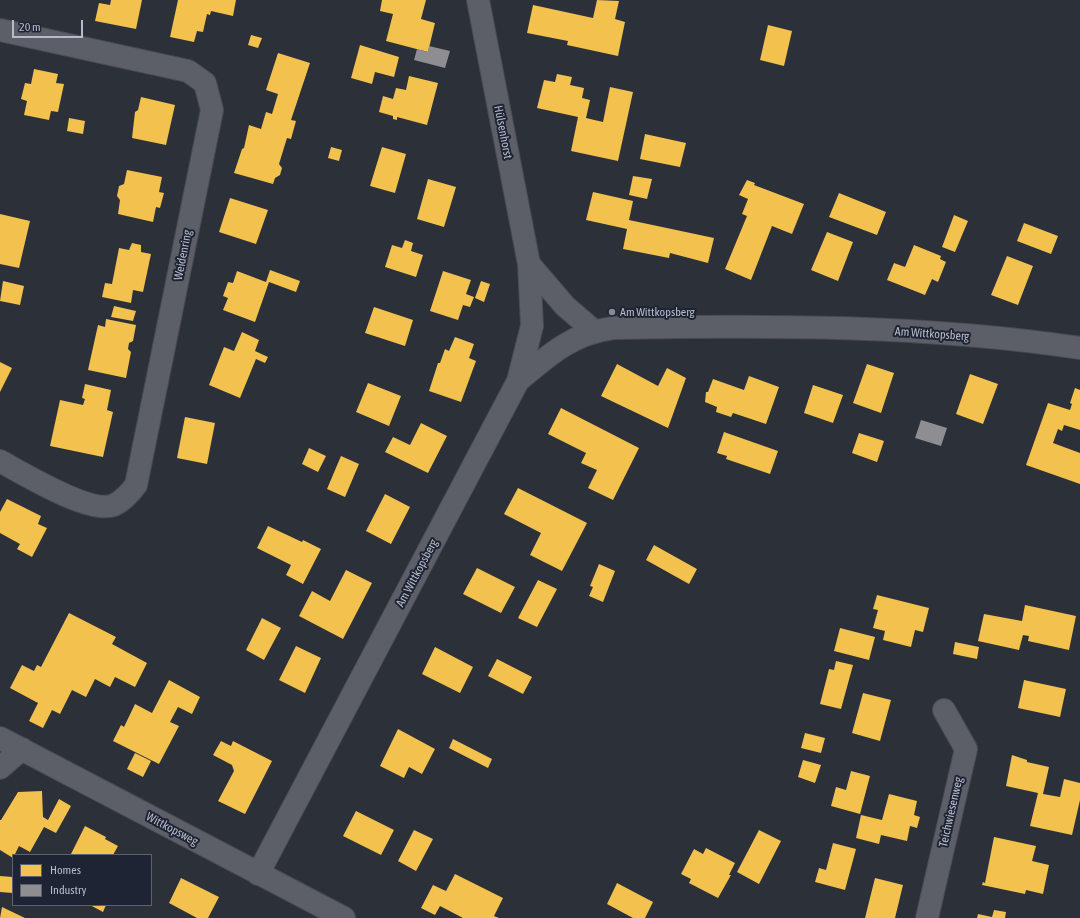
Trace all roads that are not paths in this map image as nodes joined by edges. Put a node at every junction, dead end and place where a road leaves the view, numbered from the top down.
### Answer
1 (478, 0) edge
2 (0, 30) edge
3 (529, 264) junction
4 (594, 331) junction
5 (1080, 348) edge
6 (518, 381) junction
7 (0, 461) edge
8 (944, 710) dead end
9 (0, 738) edge
10 (22, 749) junction
11 (0, 768) edge
12 (258, 874) junction
13 (344, 918) edge
14 (927, 918) edge

1 - 3 street, Hülsenhorst
2 - 7 street, Weidenring
3 - 4 street, Hülsenhorst
3 - 6 street, Hülsenhorst
4 - 5 street, Am Wittkopsberg
4 - 6 street, Am Wittkopsberg
6 - 12 street, Am Wittkopsberg
8 - 14 street, Teichwiesenweg
9 - 10 street, Wittkopsweg
10 - 11 street
10 - 12 street, Wittkopsweg
12 - 13 street, Wittkopsweg

